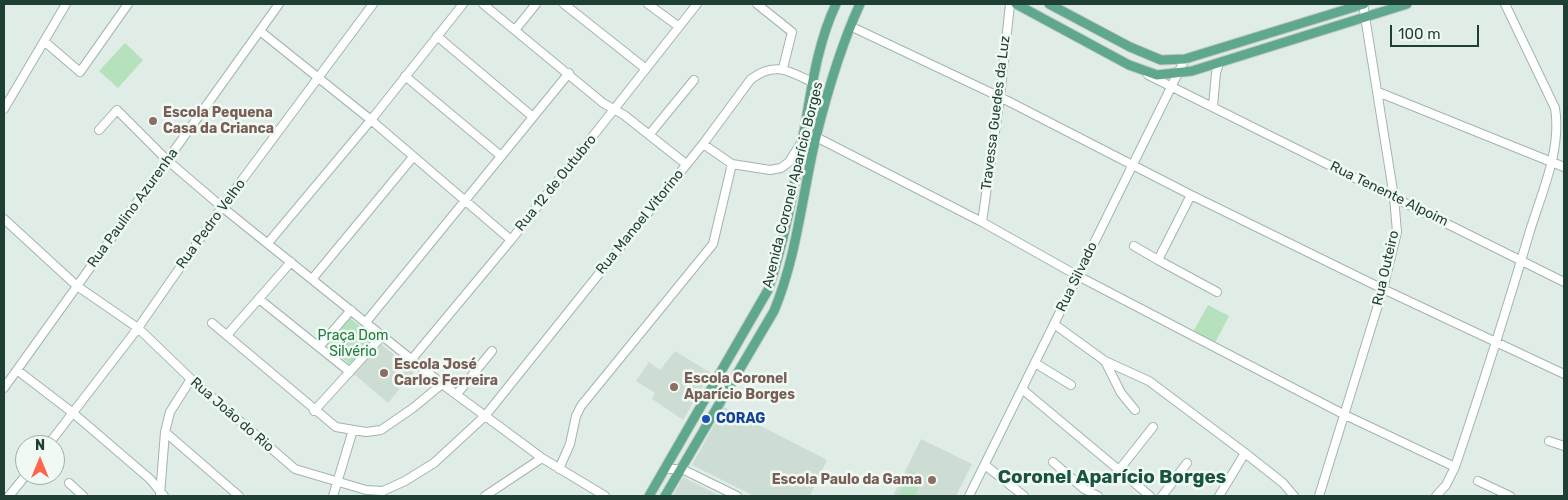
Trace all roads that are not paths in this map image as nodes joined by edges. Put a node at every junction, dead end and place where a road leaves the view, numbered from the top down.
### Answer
1 (66, 4) edge
2 (128, 4) edge
3 (279, 4) edge
4 (373, 4) edge
5 (463, 4) edge
6 (483, 4) edge
7 (536, 4) edge
8 (564, 4) edge
9 (648, 4) edge
10 (697, 4) edge
11 (757, 4) edge
12 (836, 4) edge
13 (842, 4) edge
14 (854, 4) edge
15 (860, 4) edge
16 (1010, 4) edge
17 (1016, 4) edge
18 (1049, 4) edge
19 (1364, 4) edge
20 (1407, 4) edge
21 (1505, 4) edge
22 (1366, 18) junction
23 (678, 26) junction
24 (850, 26) junction
25 (515, 30) junction
26 (260, 31) junction
27 (437, 36) junction
28 (44, 41) junction
29 (1185, 58) junction
30 (1220, 63) junction
31 (1129, 65) junction
32 (646, 68) junction
33 (783, 68) junction
34 (568, 73) junction
35 (1177, 74) junction
36 (405, 76) junction
37 (318, 79) junction
38 (694, 80) dead end
39 (812, 82) junction
40 (1171, 87) junction
41 (1378, 92) junction
42 (1000, 97) junction
43 (1213, 106) junction
44 (4, 109) edge
45 (614, 110) junction
46 (533, 118) junction
47 (371, 120) junction
48 (805, 126) junction
49 (99, 130) dead end
50 (817, 132) junction
51 (649, 135) junction
52 (802, 142) junction
53 (703, 144) junction
54 (413, 156) junction
55 (501, 156) junction
56 (167, 160) junction
57 (1551, 163) junction
58 (686, 164) junction
59 (732, 164) junction
60 (1132, 166) junction
61 (1564, 167) edge
62 (1191, 195) junction
63 (1394, 197) junction
64 (464, 201) junction
65 (222, 207) junction
66 (4, 219) edge
67 (982, 222) junction
68 (511, 240) junction
69 (268, 243) junction
70 (1134, 246) dead end
71 (1158, 260) junction
72 (1522, 260) junction
73 (290, 262) junction
74 (1078, 276) junction
75 (313, 278) junction
76 (1564, 282) edge
77 (76, 286) junction
78 (1383, 289) junction
79 (1217, 292) dead end
80 (259, 299) junction
81 (351, 310) junction
82 (366, 322) junction
83 (212, 323) dead end
84 (1054, 324) junction
85 (138, 328) junction
86 (226, 335) junction
87 (383, 335) junction
88 (1498, 343) junction
89 (319, 347) junction
90 (492, 351) dead end
91 (412, 359) junction
92 (1105, 361) junction
93 (1035, 363) junction
94 (17, 370) junction
95 (350, 372) junction
96 (1564, 374) edge
97 (191, 380) junction
98 (442, 384) junction
99 (1071, 385) dead end
100 (4, 388) edge
101 (1022, 389) junction
102 (457, 394) junction
103 (314, 410) junction
104 (1135, 410) dead end
105 (73, 413) junction
106 (1345, 415) junction
107 (485, 416) junction
108 (1153, 428) dead end
109 (353, 430) junction
110 (165, 432) junction
111 (56, 435) edge
112 (1549, 441) dead end
113 (1564, 446) edge
114 (1245, 453) junction
115 (542, 458) junction
116 (1053, 462) dead end
117 (1187, 463) dead end
118 (985, 464) junction
119 (1455, 467) junction
120 (682, 468) junction
121 (560, 469) junction
122 (664, 469) junction
123 (1119, 470) junction
124 (1478, 481) dead end
125 (337, 482) junction
126 (69, 483) dead end
127 (18, 485) edge
128 (161, 495) edge
129 (10, 496) edge
130 (82, 496) edge
131 (240, 496) edge
132 (333, 496) edge
133 (485, 496) edge
134 (605, 496) edge
135 (649, 496) edge
136 (665, 496) edge
137 (737, 496) edge
138 (969, 496) edge
139 (1024, 496) edge
140 (1098, 496) edge
141 (1150, 496) edge
142 (1162, 496) edge
143 (1219, 496) edge
144 (1294, 496) edge
145 (1319, 496) edge
146 (1436, 496) edge
147 (1510, 496) edge

1 - 28 street
2 - 28 street
3 - 26 street, Rua Paulino Azurenha
4 - 37 street, Rua Pedro Velho
5 - 27 street
6 - 25 street
7 - 25 street
8 - 32 street
9 - 23 street
10 - 23 street, Rua 12 de Outubro
11 - 33 street
12 - 39 main road, Avenida Coronel Aparício Borges
13 - 48 main road
14 - 50 main road
15 - 24 main road, Avenida Coronel Aparício Borges
16 - 42 street, Travessa Guedes da Luz
17 - 31 main road
18 - 29 main road
19 - 22 street, Rua Outeiro
19 - 29 main road
20 - 22 main road
21 - 57 street
22 - 30 main road
22 - 41 street, Rua Outeiro
23 - 32 street, Rua 12 de Outubro
24 - 42 street
24 - 50 main road, Avenida Coronel Aparício Borges
25 - 34 street
26 - 37 street
26 - 56 street, Rua Paulino Azurenha
27 - 36 street
27 - 46 street
28 - 44 street
29 - 35 street, Rua Silvado
30 - 35 main road
30 - 43 street
31 - 35 main road
31 - 40 street, Rua Tenente Alpoim
32 - 45 street, Rua 12 de Outubro
33 - 39 street
33 - 53 street, Rua Manoel Vitorino
34 - 45 street
34 - 46 street
35 - 40 street, Rua Silvado
36 - 47 street
36 - 55 street
37 - 47 street
37 - 65 street, Rua Pedro Velho
38 - 51 street
39 - 48 main road, Avenida Coronel Aparício Borges
40 - 43 street, Rua Tenente Alpoim
40 - 60 street, Rua Silvado
41 - 57 street
41 - 63 street, Rua Outeiro
42 - 60 street
42 - 67 street, Travessa Guedes da Luz
43 - 63 street, Rua Tenente Alpoim
45 - 51 street
45 - 68 street, Rua 12 de Outubro
46 - 55 street
47 - 54 street
47 - 69 street
48 - 52 main road, Avenida Coronel Aparício Borges
49 - 56 street
50 - 67 street
50 - 120 main road, Avenida Coronel Aparício Borges
51 - 58 street
52 - 59 street
52 - 122 main road, Avenida Coronel Aparício Borges
53 - 58 street, Rua Manoel Vitorino
53 - 59 street
54 - 64 street
54 - 75 street
55 - 64 street
56 - 65 street
56 - 77 street, Rua Paulino Azurenha
57 - 61 street
57 - 72 street
58 - 107 street, Rua Manoel Vitorino
59 - 121 street
60 - 62 street
60 - 74 street, Rua Silvado
62 - 71 street
62 - 78 street
63 - 72 street, Rua Tenente Alpoim
63 - 78 street, Rua Outeiro
64 - 68 street
64 - 82 street
65 - 69 street
65 - 85 street, Rua Pedro Velho
66 - 77 street, Rua João do Rio
67 - 74 street
68 - 91 street, Rua 12 de Outubro
69 - 73 street
70 - 71 street
71 - 79 street
72 - 76 street, Rua Tenente Alpoim
72 - 88 street
73 - 75 street
73 - 80 street
74 - 84 street, Rua Silvado
74 - 106 street
75 - 81 street
77 - 85 street, Rua João do Rio
77 - 94 street, Rua Paulino Azurenha
78 - 88 street
78 - 106 street, Rua Outeiro
80 - 86 street
80 - 89 street
81 - 82 street
81 - 89 street
82 - 87 street
83 - 86 street
84 - 92 street
84 - 93 street, Rua Silvado
85 - 97 street, Rua João do Rio
85 - 105 street, Rua Pedro Velho
86 - 103 street
87 - 91 street
87 - 95 street
88 - 96 street
88 - 119 street
89 - 95 street
90 - 102 street
91 - 98 street
92 - 104 street
92 - 114 street
93 - 99 street
93 - 101 street, Rua Silvado
94 - 100 street, Rua Paulino Azurenha
94 - 105 street
95 - 103 street
97 - 110 street
97 - 125 street, Rua João do Rio
98 - 102 street
98 - 109 street
101 - 118 street, Rua Silvado
101 - 123 street
102 - 107 street
103 - 109 street
105 - 111 street, Rua Pedro Velho
105 - 128 street
106 - 119 street
106 - 145 street, Rua Outeiro
107 - 115 street
107 - 125 street, Rua João do Rio
108 - 123 street
109 - 125 street
110 - 128 street
110 - 131 street
112 - 113 street
114 - 143 street
114 - 144 street
115 - 121 street
115 - 133 street
116 - 140 street
117 - 142 street
118 - 138 street, Rua Silvado
118 - 139 street
119 - 146 street
120 - 122 street
120 - 136 main road, Avenida Coronel Aparício Borges
120 - 137 street
121 - 134 street
122 - 135 main road, Avenida Coronel Aparício Borges
123 - 141 street
124 - 147 street
125 - 132 street
126 - 130 street
127 - 129 street

